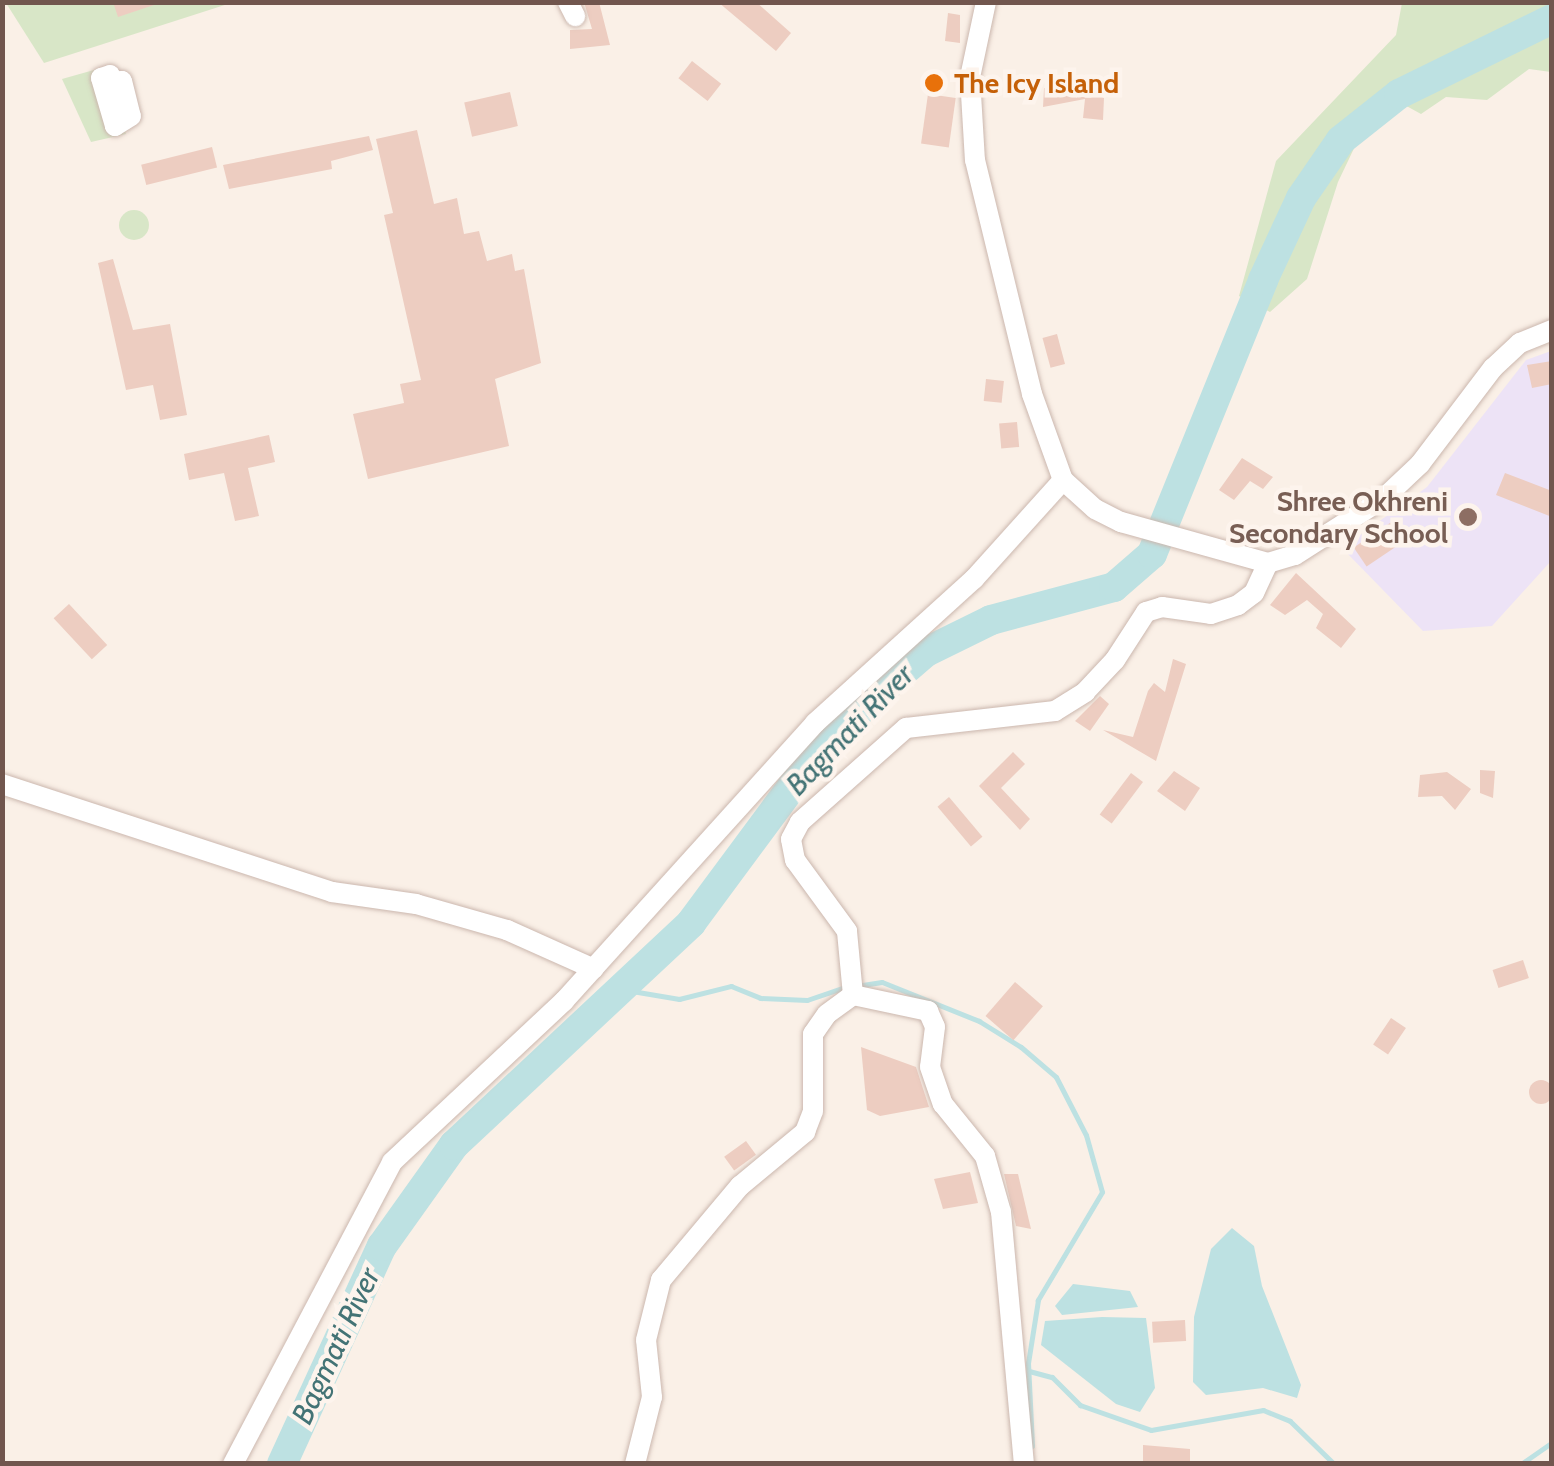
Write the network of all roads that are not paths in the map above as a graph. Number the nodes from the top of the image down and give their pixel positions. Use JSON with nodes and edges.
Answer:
{"nodes":[{"id":1,"x":986,"y":2,"type":"edge"},
{"id":2,"x":1552,"y":330,"type":"edge"},
{"id":3,"x":1063,"y":480,"type":"junction"},
{"id":4,"x":1268,"y":563,"type":"junction"},
{"id":5,"x":2,"y":784,"type":"edge"},
{"id":6,"x":594,"y":969,"type":"junction"},
{"id":7,"x":852,"y":996,"type":"junction"},
{"id":8,"x":233,"y":1464,"type":"edge"},
{"id":9,"x":635,"y":1464,"type":"edge"},
{"id":10,"x":1024,"y":1464,"type":"edge"}],
"edges":[{"from":1,"to":3,"type":"street"},
{"from":2,"to":4,"type":"street"},
{"from":3,"to":4,"type":"street"},
{"from":3,"to":6,"type":"street"},
{"from":4,"to":7,"type":"street"},
{"from":5,"to":6,"type":"street"},
{"from":6,"to":8,"type":"street"},
{"from":7,"to":9,"type":"street"},
{"from":7,"to":10,"type":"street"}]}
